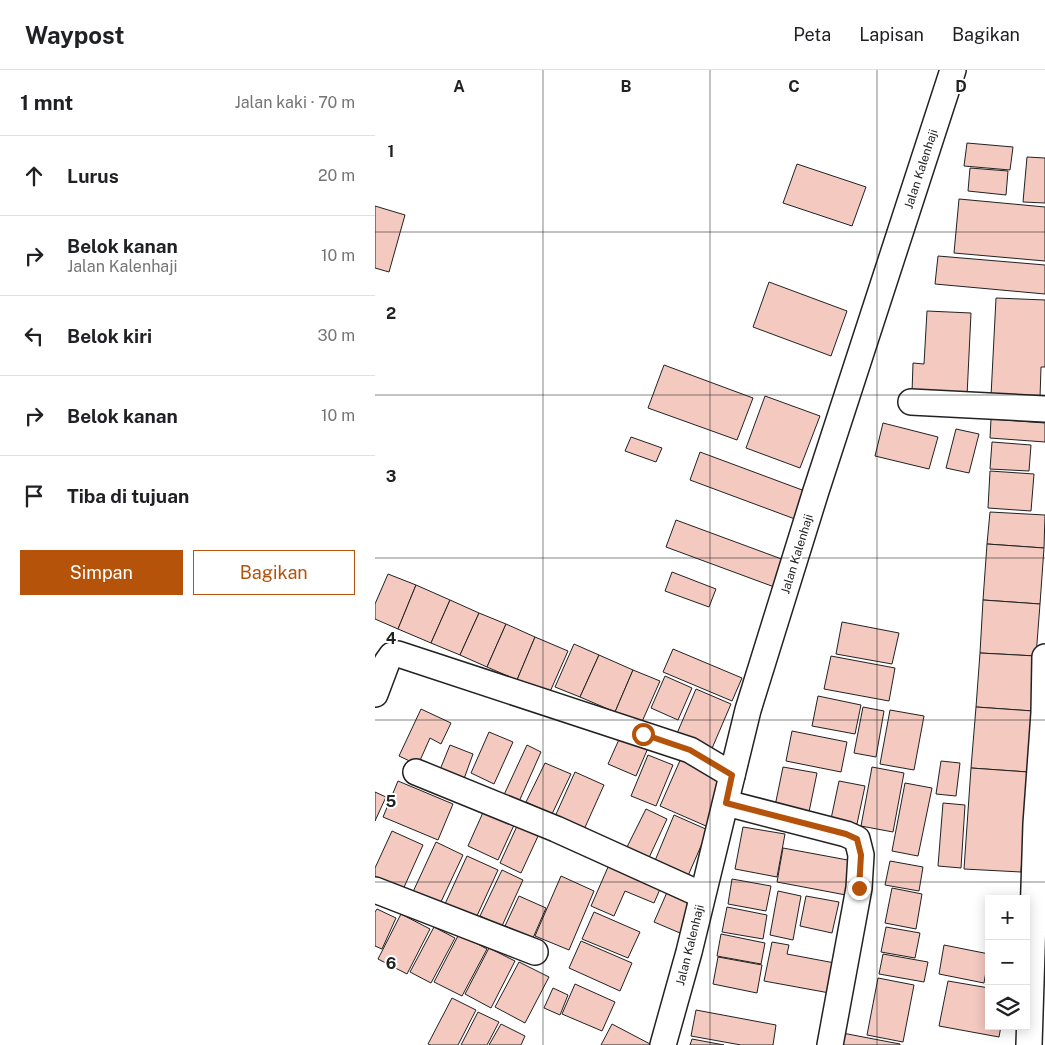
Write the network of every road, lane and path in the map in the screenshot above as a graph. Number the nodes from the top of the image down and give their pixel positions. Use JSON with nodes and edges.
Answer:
{"nodes":[{"id":1,"x":953,"y":70,"type":"edge"},
{"id":2,"x":911,"y":402,"type":"dead end"},
{"id":3,"x":1045,"y":409,"type":"edge"},
{"id":4,"x":1045,"y":656,"type":"edge"},
{"id":5,"x":375,"y":694,"type":"edge"},
{"id":6,"x":1044,"y":713,"type":"edge"},
{"id":7,"x":416,"y":772,"type":"dead end"},
{"id":8,"x":732,"y":775,"type":"junction"},
{"id":9,"x":726,"y":803,"type":"junction"},
{"id":10,"x":1041,"y":825,"type":"edge"},
{"id":11,"x":375,"y":890,"type":"edge"},
{"id":12,"x":702,"y":895,"type":"junction"},
{"id":13,"x":535,"y":952,"type":"dead end"},
{"id":14,"x":663,"y":1045,"type":"edge"},
{"id":15,"x":830,"y":1045,"type":"edge"},
{"id":16,"x":1029,"y":1045,"type":"edge"}],
"edges":[{"from":1,"to":8,"type":"street","name":"Jalan Kalenhaji"},
{"from":2,"to":3,"type":"street"},
{"from":4,"to":6,"type":"street"},
{"from":5,"to":8,"type":"street"},
{"from":6,"to":10,"type":"street"},
{"from":7,"to":12,"type":"street"},
{"from":8,"to":9,"type":"street","name":"Jalan Kalenhaji"},
{"from":9,"to":12,"type":"street","name":"Jalan Kalenhaji"},
{"from":9,"to":15,"type":"street"},
{"from":10,"to":16,"type":"street"},
{"from":11,"to":13,"type":"street"},
{"from":12,"to":14,"type":"street","name":"Jalan Kalenhaji"}]}
